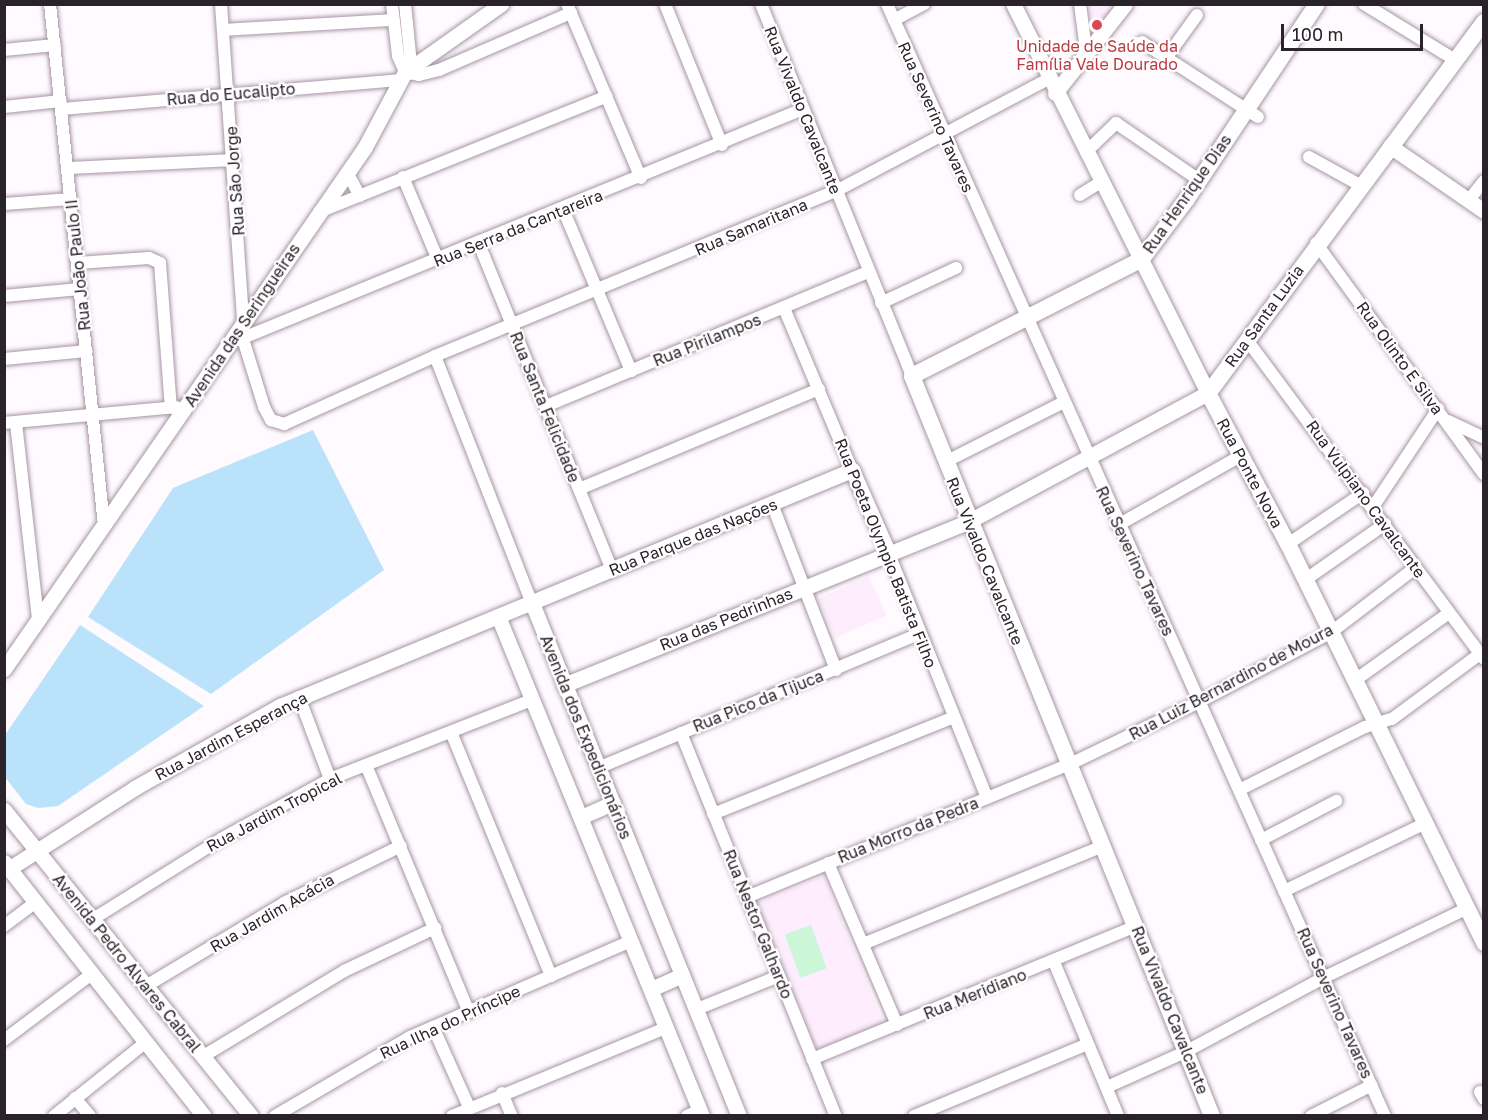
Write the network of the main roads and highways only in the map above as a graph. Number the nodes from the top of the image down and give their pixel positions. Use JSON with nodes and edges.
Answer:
{"nodes":[{"id":1,"x":1317,"y":4,"type":"edge"},
{"id":2,"x":1484,"y":22,"type":"edge"},
{"id":3,"x":912,"y":376,"type":"joint"},
{"id":4,"x":1209,"y":393,"type":"joint"},
{"id":5,"x":1484,"y":943,"type":"edge"},
{"id":6,"x":1212,"y":1116,"type":"edge"}],
"edges":[{"from":1,"to":3,"type":"main road","name":"Rua Henrique Dias"},
{"from":2,"to":4,"type":"main road","name":"Rua Santa Luzia"},
{"from":3,"to":6,"type":"main road","name":"Rua Vivaldo Cavalcante"},
{"from":4,"to":5,"type":"main road","name":"Rua Ponte Nova"}]}
